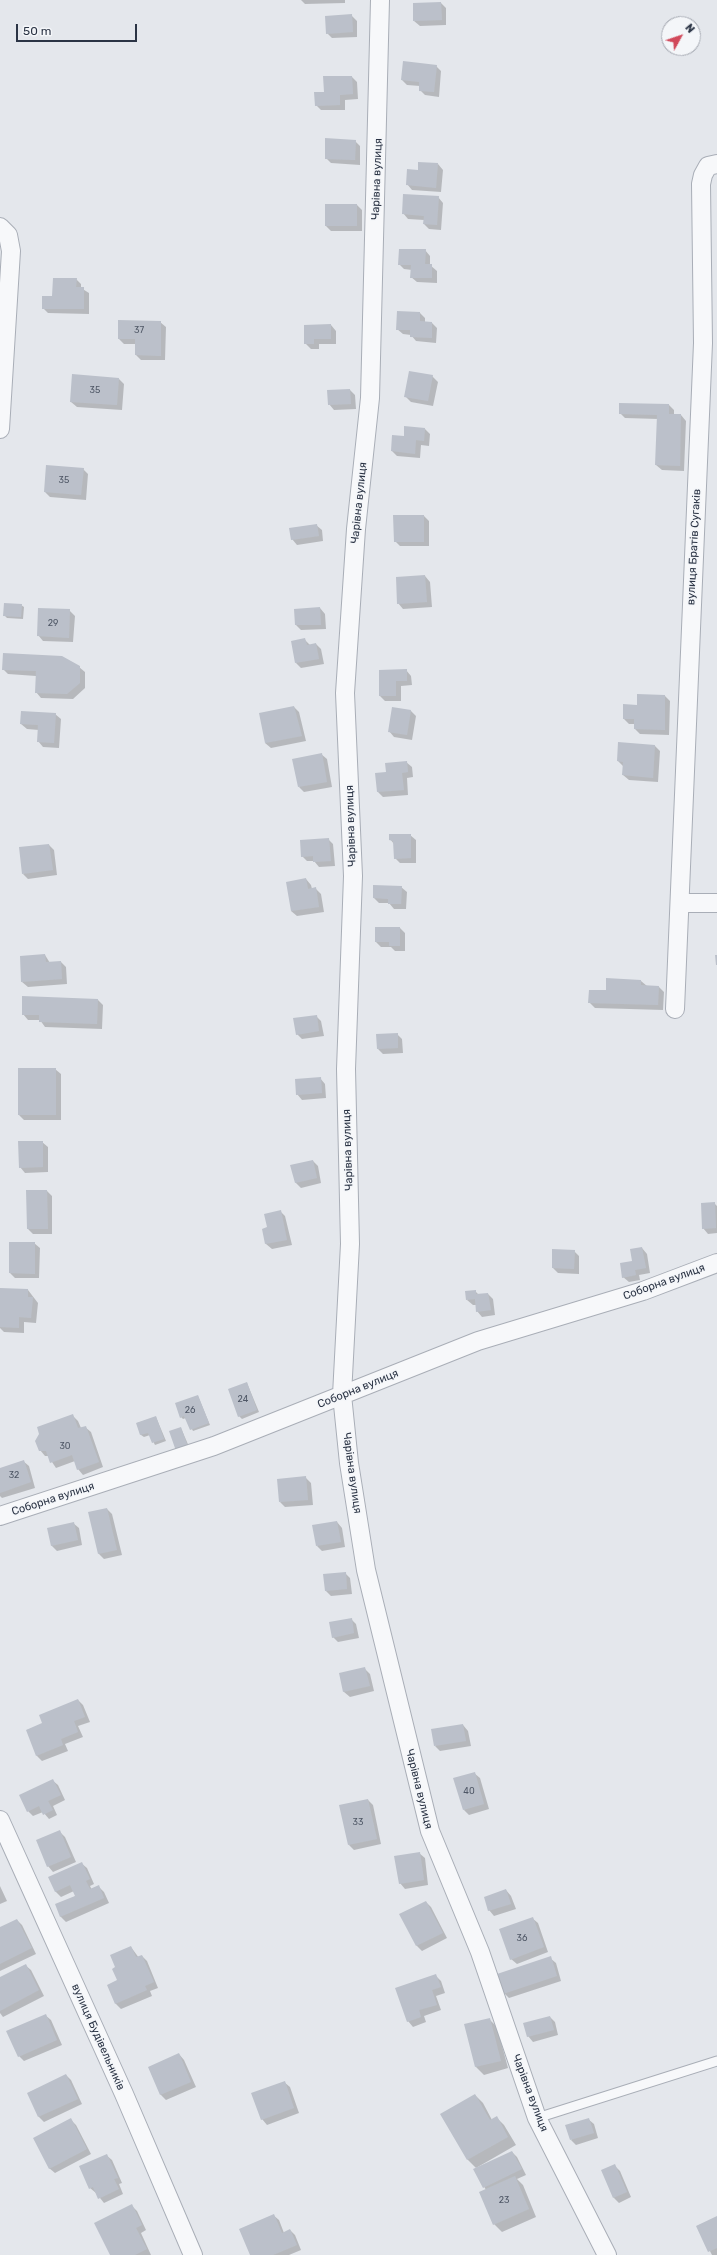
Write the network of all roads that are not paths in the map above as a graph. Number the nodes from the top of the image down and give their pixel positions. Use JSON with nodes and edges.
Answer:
{"nodes":[{"id":1,"x":380,"y":0,"type":"edge"},
{"id":2,"x":717,"y":164,"type":"edge"},
{"id":3,"x":0,"y":227,"type":"edge"},
{"id":4,"x":0,"y":429,"type":"edge"},
{"id":5,"x":680,"y":903,"type":"junction"},
{"id":6,"x":717,"y":903,"type":"edge"},
{"id":7,"x":675,"y":1009,"type":"dead end"},
{"id":8,"x":717,"y":1263,"type":"edge"},
{"id":9,"x":342,"y":1395,"type":"junction"},
{"id":10,"x":0,"y":1516,"type":"edge"},
{"id":11,"x":0,"y":1820,"type":"edge"},
{"id":12,"x":717,"y":2061,"type":"edge"},
{"id":13,"x":537,"y":2118,"type":"junction"},
{"id":14,"x":193,"y":2255,"type":"edge"},
{"id":15,"x":607,"y":2255,"type":"edge"}],
"edges":[{"from":1,"to":9,"type":"street","name":"Чарівна вулиця"},
{"from":2,"to":5,"type":"street","name":"вулиця Братів Сугаків"},
{"from":3,"to":4,"type":"street"},
{"from":5,"to":6,"type":"street"},
{"from":5,"to":7,"type":"street"},
{"from":8,"to":9,"type":"street","name":"Соборна вулиця"},
{"from":9,"to":10,"type":"street","name":"Соборна вулиця"},
{"from":9,"to":13,"type":"street","name":"Чарівна вулиця"},
{"from":11,"to":14,"type":"street","name":"вулиця Будівельників"},
{"from":12,"to":13,"type":"lane"},
{"from":13,"to":15,"type":"street","name":"Чарівна вулиця"}]}
